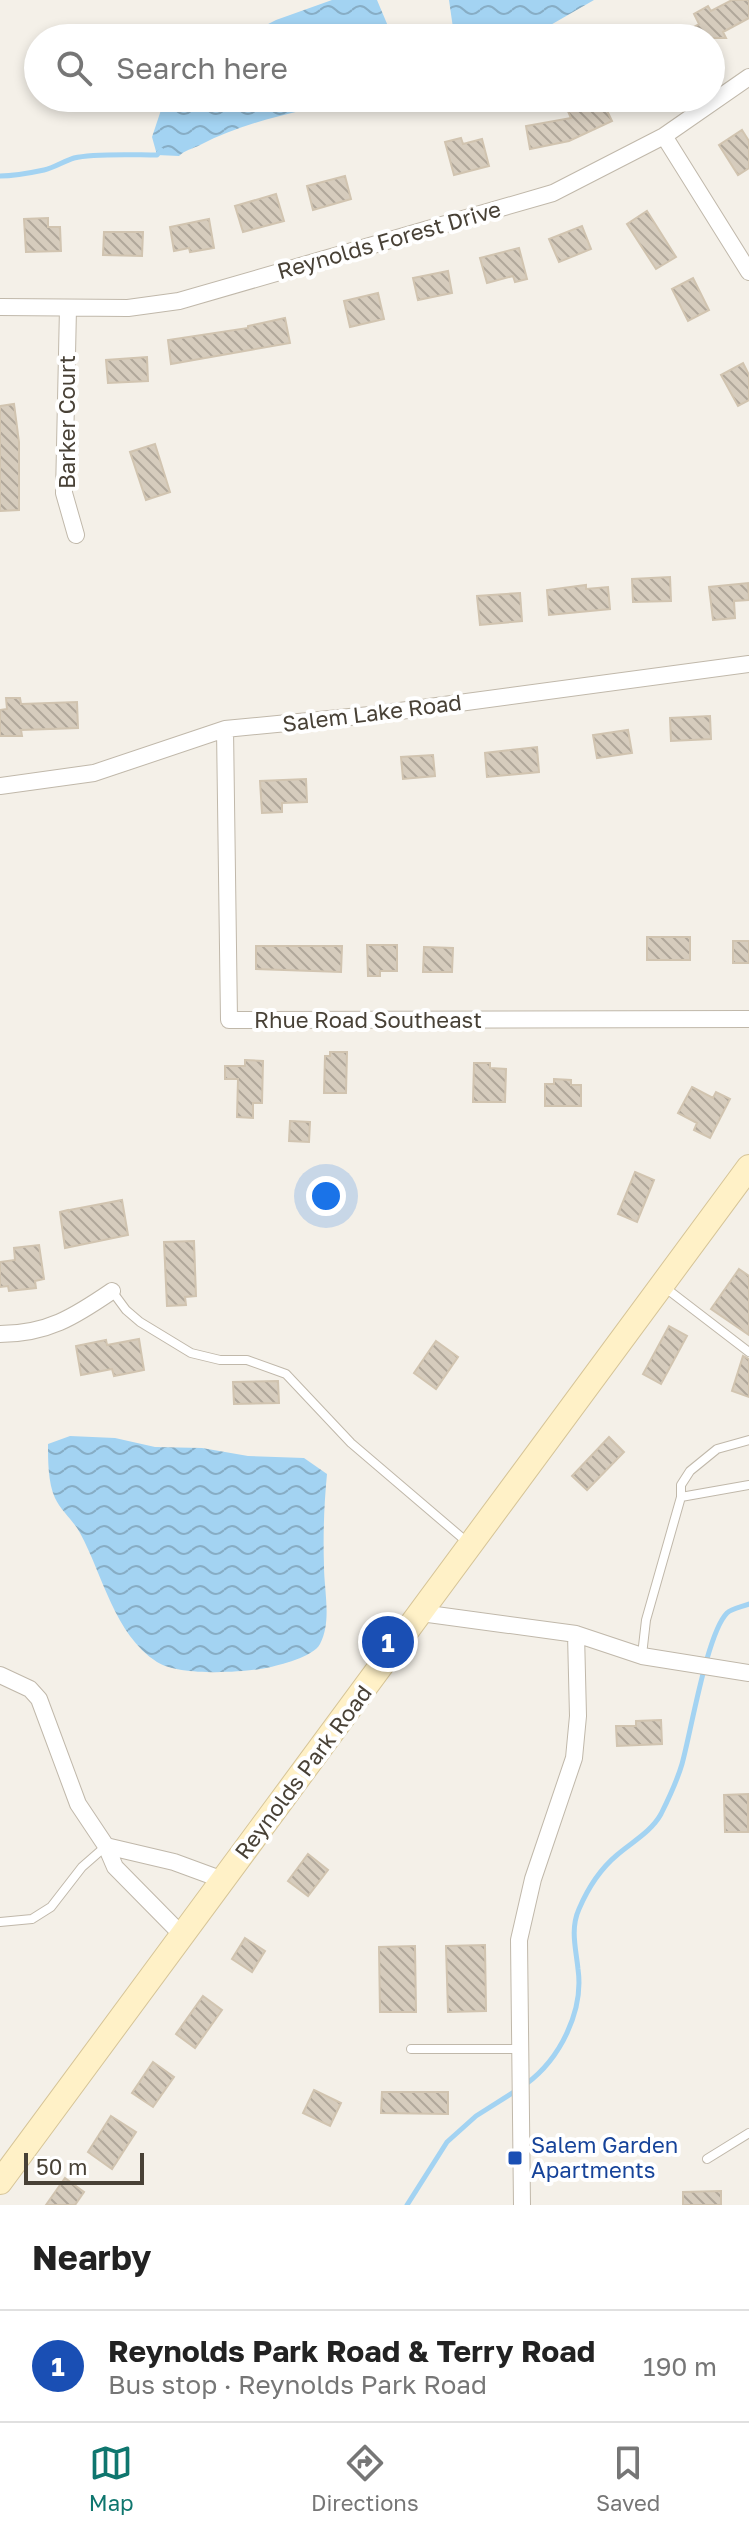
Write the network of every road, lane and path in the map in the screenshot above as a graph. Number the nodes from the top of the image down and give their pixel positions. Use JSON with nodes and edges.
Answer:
{"nodes":[{"id":1,"x":749,"y":77,"type":"edge"},
{"id":2,"x":725,"y":94,"type":"edge"},
{"id":3,"x":699,"y":112,"type":"edge"},
{"id":4,"x":664,"y":136,"type":"junction"},
{"id":5,"x":749,"y":272,"type":"edge"},
{"id":6,"x":0,"y":307,"type":"edge"},
{"id":7,"x":68,"y":308,"type":"junction"},
{"id":8,"x":76,"y":535,"type":"dead end"},
{"id":9,"x":749,"y":664,"type":"edge"},
{"id":10,"x":225,"y":729,"type":"junction"},
{"id":11,"x":0,"y":786,"type":"edge"},
{"id":12,"x":749,"y":1019,"type":"edge"},
{"id":13,"x":749,"y":1167,"type":"edge"},
{"id":14,"x":662,"y":1285,"type":"junction"},
{"id":15,"x":112,"y":1291,"type":"joint"},
{"id":16,"x":0,"y":1334,"type":"edge"},
{"id":17,"x":749,"y":1352,"type":"edge"},
{"id":18,"x":749,"y":1440,"type":"edge"},
{"id":19,"x":749,"y":1485,"type":"edge"},
{"id":20,"x":681,"y":1497,"type":"junction"},
{"id":21,"x":471,"y":1545,"type":"junction"},
{"id":22,"x":421,"y":1613,"type":"junction"},
{"id":23,"x":576,"y":1634,"type":"junction"},
{"id":24,"x":642,"y":1656,"type":"junction"},
{"id":25,"x":749,"y":1673,"type":"edge"},
{"id":26,"x":0,"y":1675,"type":"edge"},
{"id":27,"x":106,"y":1846,"type":"junction"},
{"id":28,"x":223,"y":1880,"type":"junction"},
{"id":29,"x":0,"y":1922,"type":"edge"},
{"id":30,"x":182,"y":1935,"type":"junction"},
{"id":31,"x":411,"y":2049,"type":"dead end"},
{"id":32,"x":520,"y":2049,"type":"junction"},
{"id":33,"x":749,"y":2133,"type":"edge"},
{"id":34,"x":707,"y":2159,"type":"dead end"},
{"id":35,"x":0,"y":2182,"type":"edge"},
{"id":36,"x":522,"y":2205,"type":"edge"}],
"edges":[{"from":1,"to":2,"type":"street","name":"Reynolds Forest Drive"},
{"from":3,"to":4,"type":"street","name":"Reynolds Forest Drive"},
{"from":4,"to":5,"type":"street"},
{"from":4,"to":7,"type":"street","name":"Reynolds Forest Drive"},
{"from":6,"to":7,"type":"street","name":"Reynolds Forest Drive"},
{"from":7,"to":8,"type":"street","name":"Barker Court"},
{"from":9,"to":10,"type":"street","name":"Salem Lake Road"},
{"from":10,"to":11,"type":"street","name":"Salem Lake Road"},
{"from":10,"to":12,"type":"street","name":"Rhue Road Southeast"},
{"from":13,"to":14,"type":"main road","name":"Reynolds Park Road"},
{"from":14,"to":17,"type":"lane"},
{"from":14,"to":21,"type":"main road","name":"Reynolds Park Road"},
{"from":15,"to":16,"type":"street"},
{"from":15,"to":21,"type":"lane"},
{"from":18,"to":20,"type":"lane"},
{"from":19,"to":20,"type":"lane"},
{"from":20,"to":24,"type":"lane"},
{"from":21,"to":22,"type":"main road","name":"Reynolds Park Road"},
{"from":22,"to":23,"type":"street"},
{"from":22,"to":28,"type":"main road","name":"Reynolds Park Road"},
{"from":23,"to":24,"type":"street"},
{"from":23,"to":32,"type":"street"},
{"from":24,"to":25,"type":"street"},
{"from":26,"to":27,"type":"street"},
{"from":27,"to":28,"type":"street"},
{"from":27,"to":29,"type":"lane"},
{"from":27,"to":30,"type":"street"},
{"from":28,"to":30,"type":"main road","name":"Reynolds Park Road"},
{"from":30,"to":35,"type":"main road","name":"Reynolds Park Road"},
{"from":31,"to":32,"type":"lane"},
{"from":32,"to":36,"type":"street"},
{"from":33,"to":34,"type":"lane"}]}
